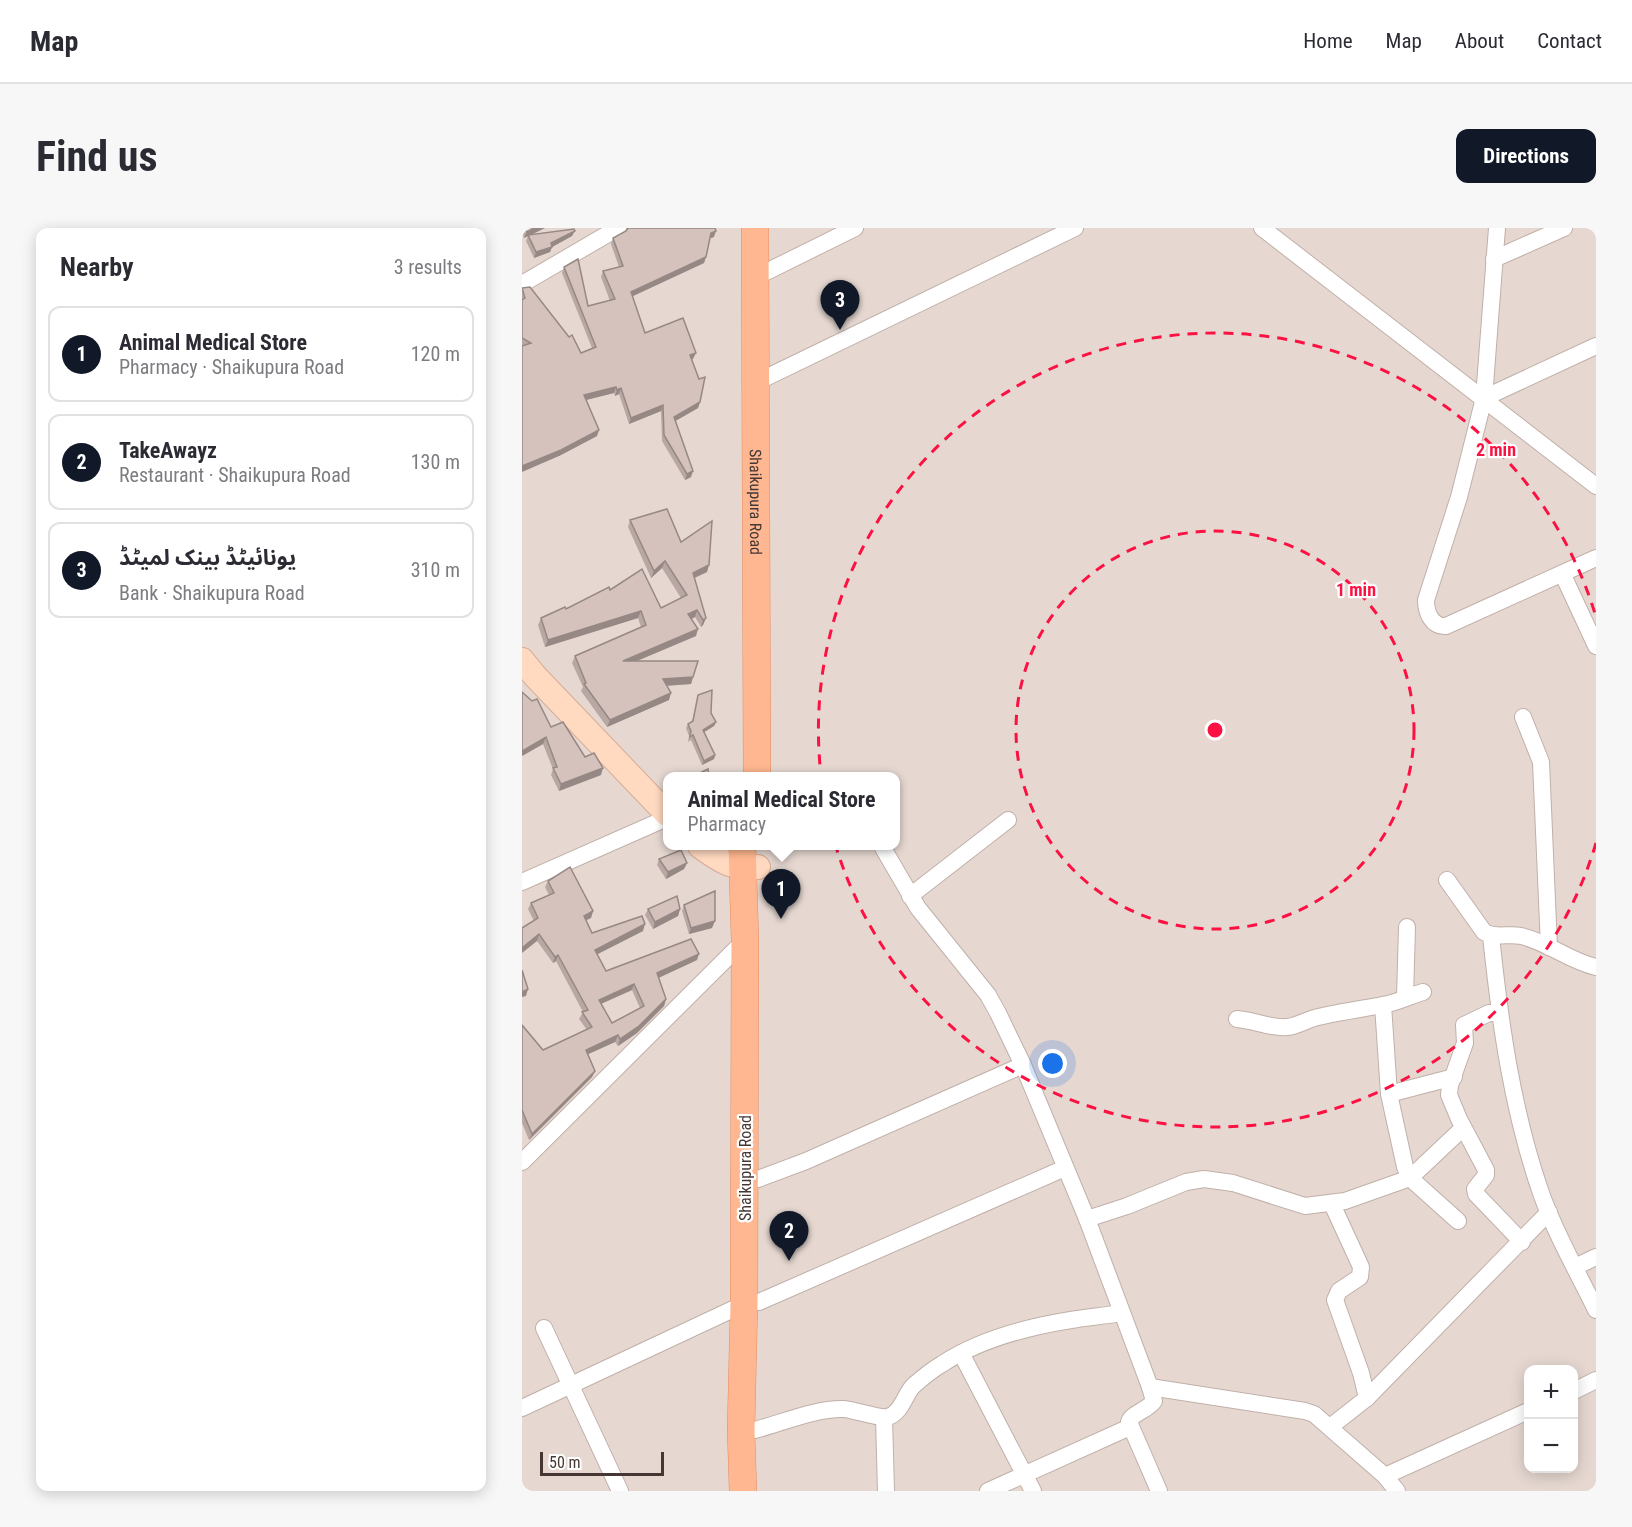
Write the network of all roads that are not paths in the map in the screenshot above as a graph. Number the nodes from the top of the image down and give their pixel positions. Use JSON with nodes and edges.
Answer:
{"nodes":[{"id":1,"x":618,"y":228,"type":"edge"},
{"id":2,"x":742,"y":228,"type":"edge"},
{"id":3,"x":755,"y":228,"type":"edge"},
{"id":4,"x":855,"y":228,"type":"edge"},
{"id":5,"x":1075,"y":228,"type":"edge"},
{"id":6,"x":1262,"y":228,"type":"edge"},
{"id":7,"x":1497,"y":228,"type":"edge"},
{"id":8,"x":1564,"y":228,"type":"edge"},
{"id":9,"x":1494,"y":259,"type":"junction"},
{"id":10,"x":754,"y":278,"type":"junction"},
{"id":11,"x":522,"y":284,"type":"edge"},
{"id":12,"x":1596,"y":346,"type":"edge"},
{"id":13,"x":755,"y":383,"type":"junction"},
{"id":14,"x":1484,"y":398,"type":"junction"},
{"id":15,"x":1596,"y":486,"type":"edge"},
{"id":16,"x":1596,"y":558,"type":"edge"},
{"id":17,"x":1563,"y":574,"type":"junction"},
{"id":18,"x":1596,"y":646,"type":"edge"},
{"id":19,"x":522,"y":660,"type":"edge"},
{"id":20,"x":1523,"y":717,"type":"dead end"},
{"id":21,"x":742,"y":772,"type":"edge"},
{"id":22,"x":757,"y":772,"type":"edge"},
{"id":23,"x":663,"y":812,"type":"edge"},
{"id":24,"x":663,"y":818,"type":"edge"},
{"id":25,"x":1008,"y":820,"type":"dead end"},
{"id":26,"x":706,"y":850,"type":"edge"},
{"id":27,"x":884,"y":850,"type":"edge"},
{"id":28,"x":750,"y":857,"type":"edge"},
{"id":29,"x":1447,"y":880,"type":"dead end"},
{"id":30,"x":522,"y":882,"type":"edge"},
{"id":31,"x":910,"y":896,"type":"junction"},
{"id":32,"x":1407,"y":927,"type":"dead end"},
{"id":33,"x":1491,"y":936,"type":"junction"},
{"id":34,"x":745,"y":940,"type":"junction"},
{"id":35,"x":1549,"y":947,"type":"junction"},
{"id":36,"x":1596,"y":967,"type":"edge"},
{"id":37,"x":1423,"y":993,"type":"dead end"},
{"id":38,"x":1404,"y":997,"type":"junction"},
{"id":39,"x":1383,"y":1005,"type":"junction"},
{"id":40,"x":1499,"y":1013,"type":"junction"},
{"id":41,"x":1237,"y":1019,"type":"dead end"},
{"id":42,"x":1023,"y":1065,"type":"junction"},
{"id":43,"x":1454,"y":1077,"type":"junction"},
{"id":44,"x":1389,"y":1094,"type":"junction"},
{"id":45,"x":1463,"y":1128,"type":"junction"},
{"id":46,"x":522,"y":1162,"type":"edge"},
{"id":47,"x":1065,"y":1168,"type":"junction"},
{"id":48,"x":1410,"y":1178,"type":"junction"},
{"id":49,"x":758,"y":1179,"type":"junction"},
{"id":50,"x":1332,"y":1204,"type":"junction"},
{"id":51,"x":1550,"y":1212,"type":"junction"},
{"id":52,"x":1087,"y":1219,"type":"junction"},
{"id":53,"x":1458,"y":1221,"type":"dead end"},
{"id":54,"x":1522,"y":1242,"type":"junction"},
{"id":55,"x":1596,"y":1257,"type":"edge"},
{"id":56,"x":1575,"y":1267,"type":"junction"},
{"id":57,"x":751,"y":1303,"type":"junction"},
{"id":58,"x":1596,"y":1310,"type":"edge"},
{"id":59,"x":1121,"y":1313,"type":"junction"},
{"id":60,"x":544,"y":1328,"type":"dead end"},
{"id":61,"x":960,"y":1353,"type":"junction"},
{"id":62,"x":1596,"y":1380,"type":"edge"},
{"id":63,"x":570,"y":1386,"type":"junction"},
{"id":64,"x":1150,"y":1387,"type":"junction"},
{"id":65,"x":1578,"y":1389,"type":"edge"},
{"id":66,"x":1367,"y":1398,"type":"junction"},
{"id":67,"x":522,"y":1408,"type":"edge"},
{"id":68,"x":1524,"y":1413,"type":"edge"},
{"id":69,"x":884,"y":1418,"type":"junction"},
{"id":70,"x":1130,"y":1426,"type":"junction"},
{"id":71,"x":1330,"y":1428,"type":"junction"},
{"id":72,"x":755,"y":1430,"type":"junction"},
{"id":73,"x":1025,"y":1474,"type":"junction"},
{"id":74,"x":1385,"y":1476,"type":"junction"},
{"id":75,"x":620,"y":1491,"type":"edge"},
{"id":76,"x":743,"y":1491,"type":"edge"},
{"id":77,"x":757,"y":1491,"type":"edge"},
{"id":78,"x":886,"y":1491,"type":"edge"},
{"id":79,"x":988,"y":1491,"type":"edge"},
{"id":80,"x":1033,"y":1491,"type":"edge"},
{"id":81,"x":1159,"y":1491,"type":"edge"},
{"id":82,"x":1396,"y":1491,"type":"edge"}],
"edges":[{"from":1,"to":11,"type":"street"},
{"from":2,"to":21,"type":"main road","name":"Shaikupura Road"},
{"from":3,"to":10,"type":"main road","name":"Shaikupura Road"},
{"from":4,"to":10,"type":"street"},
{"from":5,"to":13,"type":"street"},
{"from":6,"to":14,"type":"street"},
{"from":7,"to":9,"type":"street"},
{"from":8,"to":9,"type":"street"},
{"from":9,"to":14,"type":"street"},
{"from":10,"to":13,"type":"main road","name":"Shaikupura Road"},
{"from":12,"to":14,"type":"street"},
{"from":13,"to":22,"type":"main road","name":"Shaikupura Road"},
{"from":14,"to":15,"type":"street"},
{"from":14,"to":17,"type":"street"},
{"from":16,"to":17,"type":"street"},
{"from":17,"to":18,"type":"street"},
{"from":19,"to":23,"type":"street"},
{"from":20,"to":35,"type":"street"},
{"from":24,"to":30,"type":"street"},
{"from":25,"to":31,"type":"street"},
{"from":26,"to":28,"type":"street"},
{"from":27,"to":31,"type":"street"},
{"from":28,"to":34,"type":"main road","name":"Shaikupura Road"},
{"from":28,"to":49,"type":"main road","name":"Shaikupura Road"},
{"from":29,"to":33,"type":"street"},
{"from":31,"to":42,"type":"street"},
{"from":32,"to":38,"type":"street"},
{"from":33,"to":35,"type":"street"},
{"from":33,"to":40,"type":"street"},
{"from":34,"to":46,"type":"street"},
{"from":34,"to":57,"type":"main road","name":"Shaikupura Road"},
{"from":35,"to":36,"type":"street"},
{"from":37,"to":38,"type":"street"},
{"from":38,"to":39,"type":"street"},
{"from":39,"to":41,"type":"street"},
{"from":39,"to":44,"type":"street"},
{"from":40,"to":43,"type":"street"},
{"from":40,"to":51,"type":"street"},
{"from":42,"to":47,"type":"street"},
{"from":42,"to":49,"type":"street"},
{"from":43,"to":44,"type":"street"},
{"from":43,"to":45,"type":"street"},
{"from":44,"to":48,"type":"street"},
{"from":45,"to":48,"type":"street"},
{"from":45,"to":54,"type":"street"},
{"from":47,"to":52,"type":"street"},
{"from":47,"to":57,"type":"street"},
{"from":48,"to":50,"type":"street"},
{"from":48,"to":53,"type":"street"},
{"from":49,"to":57,"type":"main road","name":"Shaikupura Road"},
{"from":50,"to":52,"type":"street"},
{"from":50,"to":66,"type":"street"},
{"from":51,"to":54,"type":"street"},
{"from":51,"to":56,"type":"street"},
{"from":52,"to":59,"type":"street"},
{"from":54,"to":66,"type":"street"},
{"from":55,"to":56,"type":"street"},
{"from":56,"to":58,"type":"street"},
{"from":57,"to":63,"type":"street"},
{"from":57,"to":72,"type":"main road","name":"Shaikupura Road"},
{"from":57,"to":76,"type":"main road","name":"Shaikupura Road"},
{"from":59,"to":61,"type":"street"},
{"from":59,"to":64,"type":"street"},
{"from":60,"to":63,"type":"street"},
{"from":61,"to":69,"type":"street"},
{"from":61,"to":73,"type":"street"},
{"from":62,"to":65,"type":"street"},
{"from":63,"to":67,"type":"street"},
{"from":63,"to":75,"type":"street"},
{"from":64,"to":70,"type":"street"},
{"from":64,"to":71,"type":"street"},
{"from":66,"to":71,"type":"street"},
{"from":68,"to":74,"type":"street"},
{"from":69,"to":72,"type":"street"},
{"from":69,"to":78,"type":"street"},
{"from":70,"to":73,"type":"street"},
{"from":70,"to":81,"type":"street"},
{"from":71,"to":74,"type":"street"},
{"from":72,"to":77,"type":"main road","name":"Shaikupura Road"},
{"from":73,"to":79,"type":"street"},
{"from":73,"to":80,"type":"street"},
{"from":74,"to":82,"type":"street"}]}
